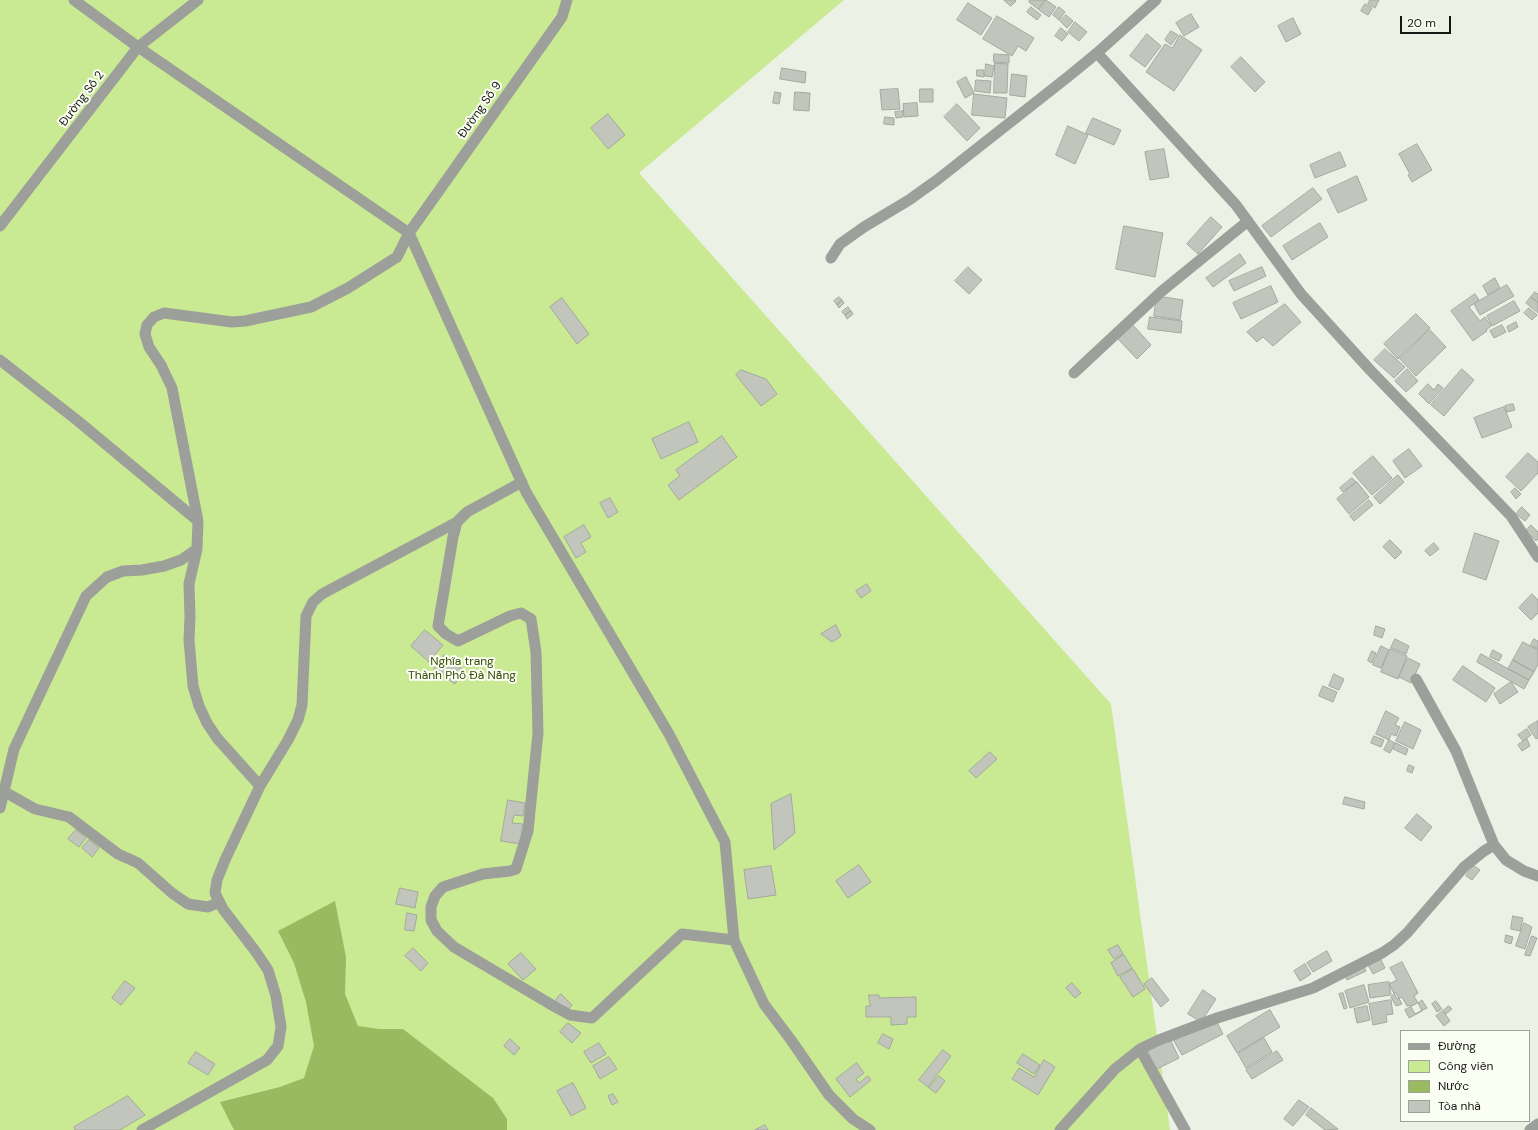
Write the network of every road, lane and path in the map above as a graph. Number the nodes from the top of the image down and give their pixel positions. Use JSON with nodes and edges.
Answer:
{"nodes":[{"id":1,"x":74,"y":0,"type":"edge"},
{"id":2,"x":198,"y":0,"type":"edge"},
{"id":3,"x":567,"y":0,"type":"edge"},
{"id":4,"x":1156,"y":0,"type":"edge"},
{"id":5,"x":138,"y":47,"type":"junction"},
{"id":6,"x":1097,"y":53,"type":"junction"},
{"id":7,"x":1248,"y":221,"type":"junction"},
{"id":8,"x":0,"y":226,"type":"edge"},
{"id":9,"x":409,"y":233,"type":"junction"},
{"id":10,"x":831,"y":258,"type":"dead end"},
{"id":11,"x":0,"y":360,"type":"edge"},
{"id":12,"x":1074,"y":373,"type":"dead end"},
{"id":13,"x":522,"y":482,"type":"junction"},
{"id":14,"x":198,"y":521,"type":"junction"},
{"id":15,"x":457,"y":522,"type":"junction"},
{"id":16,"x":197,"y":549,"type":"junction"},
{"id":17,"x":1538,"y":557,"type":"edge"},
{"id":18,"x":1416,"y":679,"type":"dead end"},
{"id":19,"x":260,"y":786,"type":"junction"},
{"id":20,"x":5,"y":792,"type":"junction"},
{"id":21,"x":0,"y":808,"type":"edge"},
{"id":22,"x":1494,"y":846,"type":"junction"},
{"id":23,"x":1538,"y":876,"type":"edge"},
{"id":24,"x":219,"y":902,"type":"junction"},
{"id":25,"x":734,"y":940,"type":"junction"},
{"id":26,"x":1140,"y":1049,"type":"junction"},
{"id":27,"x":1538,"y":1124,"type":"edge"},
{"id":28,"x":142,"y":1130,"type":"edge"},
{"id":29,"x":870,"y":1130,"type":"edge"},
{"id":30,"x":1060,"y":1130,"type":"edge"},
{"id":31,"x":1185,"y":1130,"type":"edge"},
{"id":32,"x":1530,"y":1130,"type":"edge"}],
"edges":[{"from":1,"to":5,"type":"street"},
{"from":2,"to":5,"type":"street","name":"Đường Số 2"},
{"from":3,"to":9,"type":"street","name":"Đường Số 9"},
{"from":4,"to":6,"type":"street"},
{"from":5,"to":8,"type":"street","name":"Đường Số 2"},
{"from":5,"to":9,"type":"street"},
{"from":6,"to":7,"type":"street"},
{"from":6,"to":10,"type":"street"},
{"from":7,"to":12,"type":"street"},
{"from":7,"to":17,"type":"street"},
{"from":9,"to":13,"type":"street"},
{"from":9,"to":14,"type":"street","name":"Đường Số 9"},
{"from":11,"to":14,"type":"street"},
{"from":13,"to":15,"type":"street"},
{"from":13,"to":25,"type":"street"},
{"from":14,"to":16,"type":"street"},
{"from":15,"to":19,"type":"street"},
{"from":15,"to":25,"type":"street"},
{"from":16,"to":19,"type":"street"},
{"from":16,"to":20,"type":"street"},
{"from":18,"to":22,"type":"street"},
{"from":19,"to":24,"type":"street"},
{"from":20,"to":21,"type":"street"},
{"from":20,"to":24,"type":"street"},
{"from":22,"to":23,"type":"street"},
{"from":22,"to":26,"type":"street"},
{"from":24,"to":28,"type":"street"},
{"from":25,"to":29,"type":"street"},
{"from":26,"to":30,"type":"street"},
{"from":26,"to":31,"type":"street"},
{"from":27,"to":32,"type":"street"}]}
